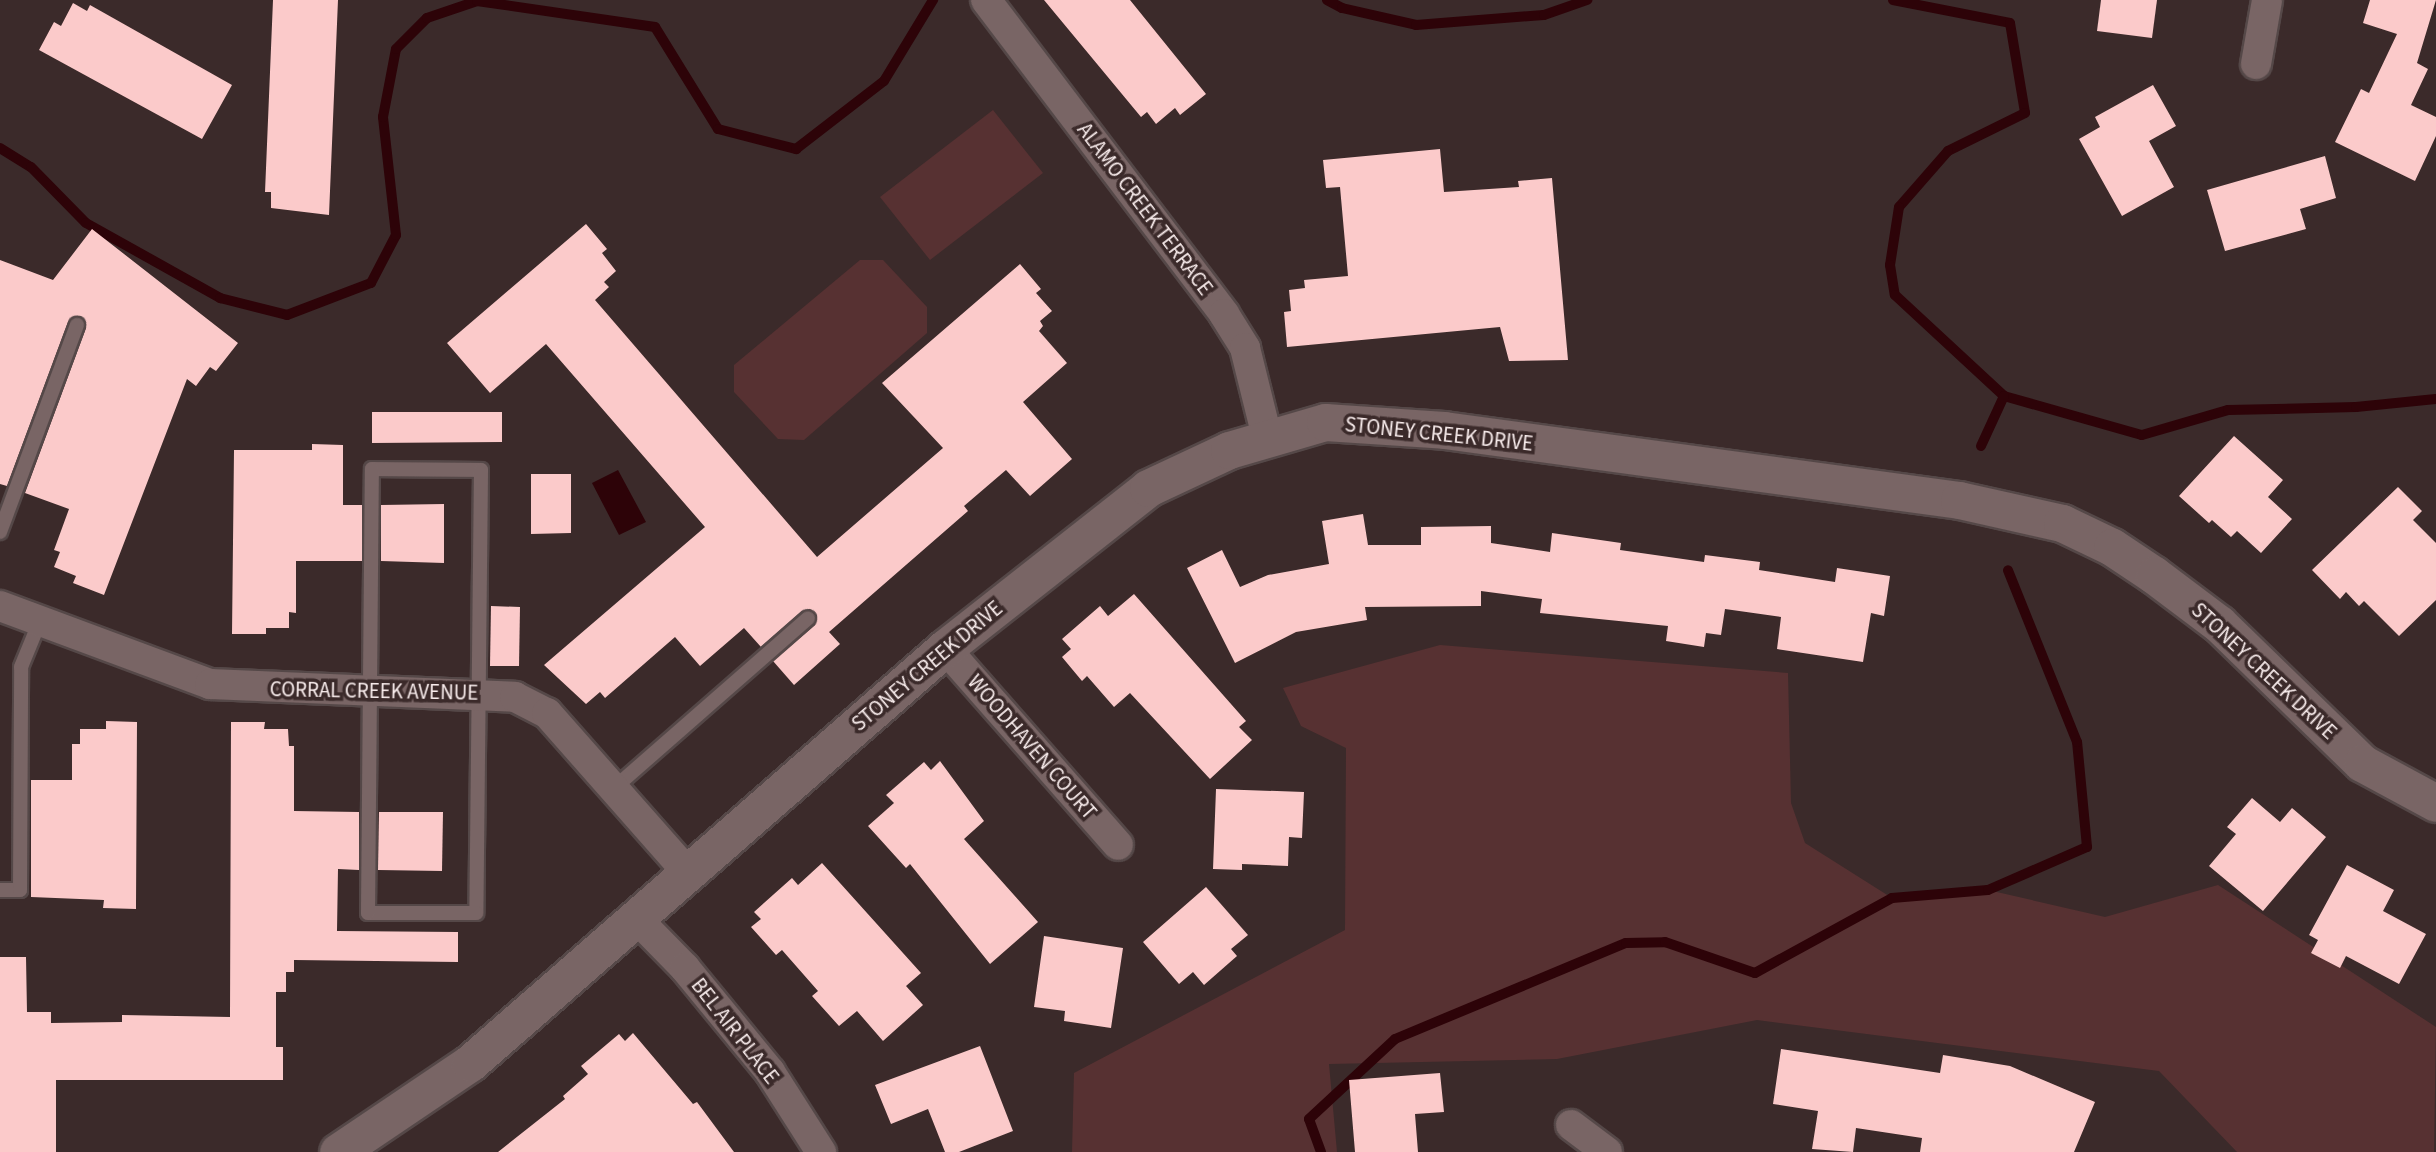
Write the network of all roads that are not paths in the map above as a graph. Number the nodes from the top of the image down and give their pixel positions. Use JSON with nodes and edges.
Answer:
{"nodes":[{"id":1,"x":986,"y":0,"type":"edge"},
{"id":2,"x":2267,"y":0,"type":"edge"},
{"id":3,"x":2256,"y":64,"type":"dead end"},
{"id":4,"x":77,"y":326,"type":"dead end"},
{"id":5,"x":1267,"y":437,"type":"junction"},
{"id":6,"x":0,"y":532,"type":"edge"},
{"id":7,"x":0,"y":606,"type":"edge"},
{"id":8,"x":808,"y":618,"type":"dead end"},
{"id":9,"x":40,"y":621,"type":"junction"},
{"id":10,"x":945,"y":648,"type":"junction"},
{"id":11,"x":370,"y":691,"type":"junction"},
{"id":12,"x":479,"y":693,"type":"junction"},
{"id":13,"x":613,"y":789,"type":"junction"},
{"id":14,"x":2436,"y":803,"type":"edge"},
{"id":15,"x":1118,"y":845,"type":"dead end"},
{"id":16,"x":687,"y":872,"type":"junction"},
{"id":17,"x":0,"y":890,"type":"edge"},
{"id":18,"x":637,"y":919,"type":"junction"},
{"id":19,"x":1571,"y":1125,"type":"dead end"},
{"id":20,"x":338,"y":1152,"type":"edge"},
{"id":21,"x":821,"y":1152,"type":"edge"},
{"id":22,"x":1607,"y":1152,"type":"edge"}],
"edges":[{"from":1,"to":5,"type":"street","name":"ALAMO CREEK TERRACE"},
{"from":2,"to":3,"type":"street"},
{"from":4,"to":6,"type":"lane"},
{"from":5,"to":10,"type":"street","name":"STONEY CREEK DRIVE"},
{"from":5,"to":14,"type":"street","name":"STONEY CREEK DRIVE"},
{"from":7,"to":9,"type":"street","name":"CORRAL CREEK AVENUE"},
{"from":8,"to":13,"type":"lane"},
{"from":9,"to":11,"type":"street","name":"CORRAL CREEK AVENUE"},
{"from":9,"to":17,"type":"lane"},
{"from":10,"to":15,"type":"street","name":"WOODHAVEN COURT"},
{"from":10,"to":16,"type":"street","name":"STONEY CREEK DRIVE"},
{"from":11,"to":12,"type":"street","name":"CORRAL CREEK AVENUE"},
{"from":11,"to":12,"type":"lane"},
{"from":11,"to":12,"type":"lane"},
{"from":12,"to":13,"type":"street","name":"CORRAL CREEK AVENUE"},
{"from":13,"to":16,"type":"street","name":"CORRAL CREEK AVENUE"},
{"from":16,"to":18,"type":"street","name":"STONEY CREEK DRIVE"},
{"from":18,"to":20,"type":"street","name":"STONEY CREEK DRIVE"},
{"from":18,"to":21,"type":"street","name":"BEL AIR PLACE"},
{"from":19,"to":22,"type":"street"}]}
